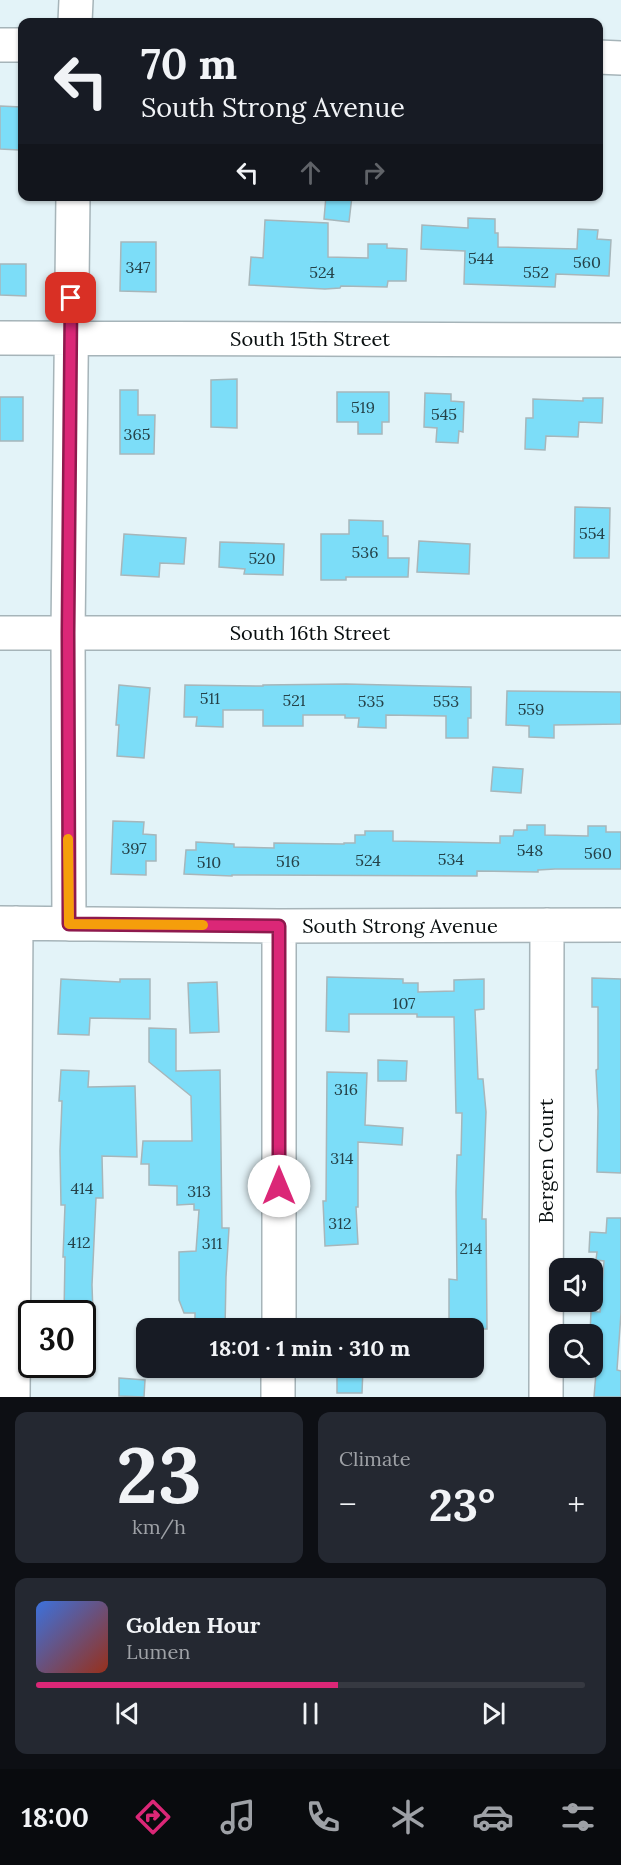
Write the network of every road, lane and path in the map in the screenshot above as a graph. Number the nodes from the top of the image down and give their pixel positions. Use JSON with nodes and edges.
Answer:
{"nodes":[{"id":1,"x":76,"y":0,"type":"edge"},
{"id":2,"x":75,"y":18,"type":"edge"},
{"id":3,"x":0,"y":45,"type":"edge"},
{"id":4,"x":18,"y":45,"type":"edge"},
{"id":5,"x":603,"y":57,"type":"edge"},
{"id":6,"x":621,"y":58,"type":"edge"},
{"id":7,"x":73,"y":201,"type":"edge"},
{"id":8,"x":0,"y":338,"type":"edge"},
{"id":9,"x":71,"y":338,"type":"junction"},
{"id":10,"x":621,"y":340,"type":"edge"},
{"id":11,"x":0,"y":633,"type":"edge"},
{"id":12,"x":68,"y":633,"type":"junction"},
{"id":13,"x":621,"y":633,"type":"edge"},
{"id":14,"x":8,"y":923,"type":"edge"},
{"id":15,"x":69,"y":924,"type":"junction"},
{"id":16,"x":547,"y":925,"type":"junction"},
{"id":17,"x":621,"y":925,"type":"edge"},
{"id":18,"x":279,"y":926,"type":"junction"},
{"id":19,"x":279,"y":1318,"type":"edge"},
{"id":20,"x":278,"y":1378,"type":"edge"},
{"id":21,"x":13,"y":1397,"type":"edge"},
{"id":22,"x":278,"y":1397,"type":"edge"},
{"id":23,"x":546,"y":1397,"type":"edge"}],
"edges":[{"from":1,"to":2,"type":"street"},
{"from":3,"to":4,"type":"street"},
{"from":5,"to":6,"type":"street"},
{"from":7,"to":9,"type":"street"},
{"from":8,"to":9,"type":"street","name":"South 15th Street"},
{"from":9,"to":10,"type":"street","name":"South 15th Street"},
{"from":9,"to":12,"type":"street"},
{"from":11,"to":12,"type":"street","name":"South 16th Street"},
{"from":12,"to":13,"type":"street","name":"South 16th Street"},
{"from":12,"to":15,"type":"street"},
{"from":14,"to":15,"type":"street","name":"South Strong Avenue"},
{"from":14,"to":21,"type":"street"},
{"from":15,"to":18,"type":"street","name":"South Strong Avenue"},
{"from":16,"to":17,"type":"street","name":"South Strong Avenue"},
{"from":16,"to":18,"type":"street","name":"South Strong Avenue"},
{"from":16,"to":23,"type":"street","name":"Bergen Court"},
{"from":18,"to":19,"type":"street"},
{"from":20,"to":22,"type":"street"}]}
